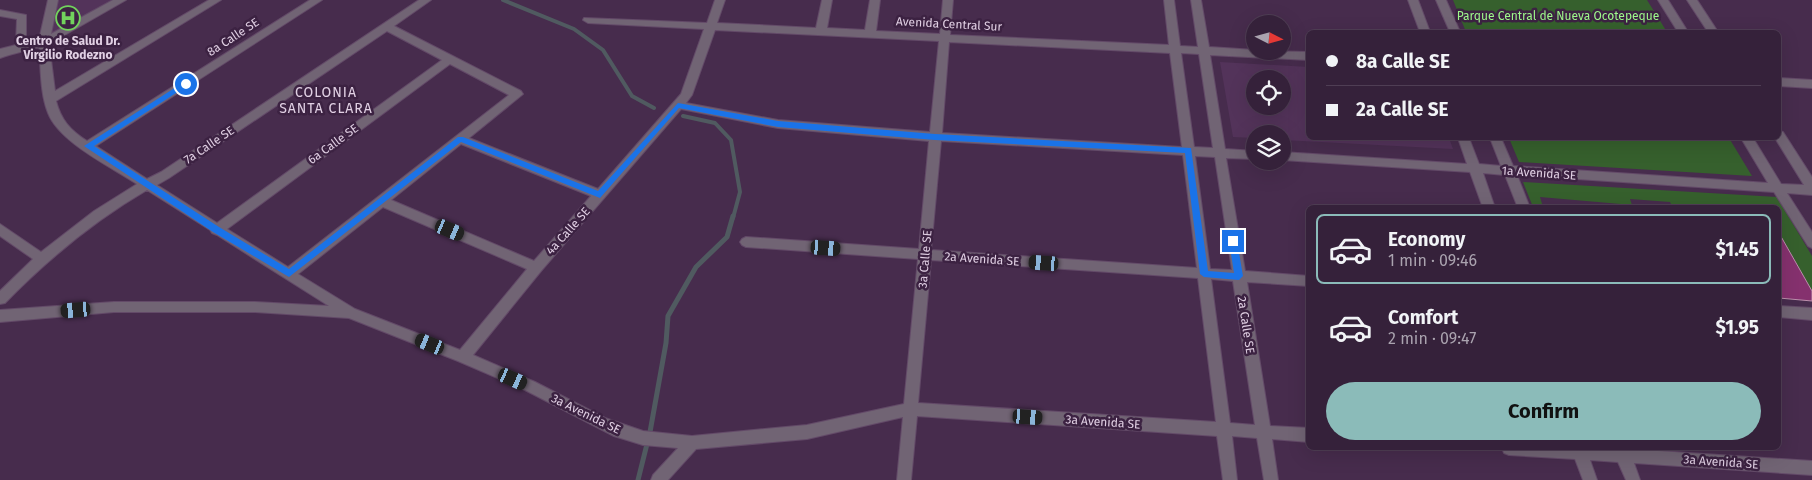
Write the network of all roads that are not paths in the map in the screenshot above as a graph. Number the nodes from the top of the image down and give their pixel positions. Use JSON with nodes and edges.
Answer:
{"nodes":[{"id":1,"x":54,"y":0,"type":"edge"},
{"id":2,"x":121,"y":0,"type":"edge"},
{"id":3,"x":194,"y":0,"type":"edge"},
{"id":4,"x":216,"y":0,"type":"edge"},
{"id":5,"x":317,"y":0,"type":"edge"},
{"id":6,"x":426,"y":0,"type":"edge"},
{"id":7,"x":720,"y":0,"type":"edge"},
{"id":8,"x":827,"y":0,"type":"edge"},
{"id":9,"x":875,"y":0,"type":"edge"},
{"id":10,"x":948,"y":0,"type":"edge"},
{"id":11,"x":1169,"y":0,"type":"edge"},
{"id":12,"x":1196,"y":0,"type":"edge"},
{"id":13,"x":1413,"y":0,"type":"edge"},
{"id":14,"x":1442,"y":0,"type":"edge"},
{"id":15,"x":1663,"y":0,"type":"edge"},
{"id":16,"x":1692,"y":0,"type":"edge"},
{"id":17,"x":206,"y":6,"type":"junction"},
{"id":18,"x":0,"y":13,"type":"edge"},
{"id":19,"x":588,"y":20,"type":"dead end"},
{"id":20,"x":386,"y":26,"type":"junction"},
{"id":21,"x":712,"y":26,"type":"junction"},
{"id":22,"x":1425,"y":30,"type":"edge"},
{"id":23,"x":1454,"y":30,"type":"edge"},
{"id":24,"x":1682,"y":30,"type":"edge"},
{"id":25,"x":1712,"y":30,"type":"edge"},
{"id":26,"x":821,"y":31,"type":"junction"},
{"id":27,"x":870,"y":34,"type":"junction"},
{"id":28,"x":944,"y":38,"type":"junction"},
{"id":29,"x":44,"y":42,"type":"junction"},
{"id":30,"x":22,"y":48,"type":"junction"},
{"id":31,"x":1176,"y":50,"type":"junction"},
{"id":32,"x":1204,"y":52,"type":"junction"},
{"id":33,"x":0,"y":54,"type":"edge"},
{"id":34,"x":1306,"y":56,"type":"edge"},
{"id":35,"x":450,"y":59,"type":"junction"},
{"id":36,"x":1781,"y":82,"type":"edge"},
{"id":37,"x":1812,"y":84,"type":"edge"},
{"id":38,"x":50,"y":98,"type":"junction"},
{"id":39,"x":678,"y":105,"type":"junction"},
{"id":40,"x":935,"y":137,"type":"junction"},
{"id":41,"x":460,"y":139,"type":"junction"},
{"id":42,"x":1781,"y":139,"type":"edge"},
{"id":43,"x":1465,"y":140,"type":"edge"},
{"id":44,"x":1497,"y":140,"type":"edge"},
{"id":45,"x":1749,"y":140,"type":"edge"},
{"id":46,"x":88,"y":146,"type":"junction"},
{"id":47,"x":1188,"y":150,"type":"junction"},
{"id":48,"x":1220,"y":152,"type":"junction"},
{"id":49,"x":1246,"y":154,"type":"edge"},
{"id":50,"x":1291,"y":157,"type":"edge"},
{"id":51,"x":1475,"y":168,"type":"junction"},
{"id":52,"x":1509,"y":171,"type":"junction"},
{"id":53,"x":145,"y":184,"type":"junction"},
{"id":54,"x":1778,"y":188,"type":"junction"},
{"id":55,"x":1812,"y":189,"type":"edge"},
{"id":56,"x":600,"y":195,"type":"junction"},
{"id":57,"x":381,"y":201,"type":"junction"},
{"id":58,"x":1489,"y":205,"type":"edge"},
{"id":59,"x":1523,"y":205,"type":"edge"},
{"id":60,"x":0,"y":229,"type":"edge"},
{"id":61,"x":216,"y":230,"type":"junction"},
{"id":62,"x":746,"y":242,"type":"dead end"},
{"id":63,"x":1812,"y":243,"type":"edge"},
{"id":64,"x":925,"y":255,"type":"junction"},
{"id":65,"x":42,"y":259,"type":"junction"},
{"id":66,"x":536,"y":267,"type":"junction"},
{"id":67,"x":289,"y":274,"type":"junction"},
{"id":68,"x":1204,"y":274,"type":"junction"},
{"id":69,"x":1239,"y":276,"type":"junction"},
{"id":70,"x":1306,"y":281,"type":"edge"},
{"id":71,"x":0,"y":299,"type":"edge"},
{"id":72,"x":1781,"y":312,"type":"edge"},
{"id":73,"x":350,"y":313,"type":"junction"},
{"id":74,"x":1812,"y":314,"type":"edge"},
{"id":75,"x":0,"y":316,"type":"edge"},
{"id":76,"x":463,"y":357,"type":"junction"},
{"id":77,"x":911,"y":409,"type":"junction"},
{"id":78,"x":1224,"y":429,"type":"junction"},
{"id":79,"x":1263,"y":432,"type":"junction"},
{"id":80,"x":1306,"y":435,"type":"edge"},
{"id":81,"x":692,"y":442,"type":"junction"},
{"id":82,"x":1579,"y":450,"type":"edge"},
{"id":83,"x":1621,"y":451,"type":"edge"},
{"id":84,"x":1812,"y":468,"type":"edge"},
{"id":85,"x":658,"y":480,"type":"edge"},
{"id":86,"x":904,"y":480,"type":"edge"},
{"id":87,"x":1230,"y":480,"type":"edge"},
{"id":88,"x":1271,"y":480,"type":"edge"},
{"id":89,"x":1590,"y":480,"type":"edge"},
{"id":90,"x":1633,"y":480,"type":"edge"}],
"edges":[{"from":1,"to":29,"type":"street","name":"3a Avenida SE"},
{"from":2,"to":29,"type":"street"},
{"from":3,"to":17,"type":"street"},
{"from":4,"to":17,"type":"street"},
{"from":5,"to":46,"type":"street","name":"8a Calle SE"},
{"from":6,"to":20,"type":"street","name":"7a Calle SE"},
{"from":7,"to":21,"type":"street","name":"4a Calle SE"},
{"from":8,"to":26,"type":"street"},
{"from":9,"to":27,"type":"street"},
{"from":10,"to":28,"type":"street","name":"3a Calle SE"},
{"from":11,"to":31,"type":"street"},
{"from":12,"to":32,"type":"street","name":"2a Calle SE"},
{"from":13,"to":22,"type":"street"},
{"from":14,"to":23,"type":"street"},
{"from":15,"to":24,"type":"street"},
{"from":16,"to":25,"type":"street"},
{"from":17,"to":38,"type":"street"},
{"from":18,"to":30,"type":"street"},
{"from":19,"to":21,"type":"street","name":"Avenida Central Sur"},
{"from":20,"to":35,"type":"street"},
{"from":20,"to":53,"type":"street","name":"7a Calle SE"},
{"from":21,"to":26,"type":"street","name":"Avenida Central Sur"},
{"from":21,"to":39,"type":"street","name":"4a Calle SE"},
{"from":26,"to":27,"type":"street","name":"Avenida Central Sur"},
{"from":27,"to":28,"type":"street","name":"Avenida Central Sur"},
{"from":28,"to":31,"type":"street","name":"Avenida Central Sur"},
{"from":28,"to":40,"type":"street","name":"3a Calle SE"},
{"from":29,"to":30,"type":"street"},
{"from":29,"to":38,"type":"street","name":"3a Avenida SE"},
{"from":30,"to":33,"type":"street"},
{"from":31,"to":32,"type":"street","name":"Avenida Central Sur"},
{"from":31,"to":47,"type":"street"},
{"from":32,"to":34,"type":"street","name":"Avenida Central Sur"},
{"from":32,"to":48,"type":"street","name":"2a Calle SE"},
{"from":35,"to":41,"type":"street"},
{"from":35,"to":61,"type":"street","name":"6a Calle SE"},
{"from":36,"to":37,"type":"street"},
{"from":38,"to":46,"type":"street","name":"3a Avenida SE"},
{"from":39,"to":40,"type":"street"},
{"from":39,"to":56,"type":"street","name":"4a Calle SE"},
{"from":40,"to":47,"type":"street"},
{"from":40,"to":64,"type":"street","name":"3a Calle SE"},
{"from":41,"to":56,"type":"street"},
{"from":41,"to":57,"type":"street"},
{"from":42,"to":55,"type":"street"},
{"from":43,"to":51,"type":"street"},
{"from":44,"to":52,"type":"street"},
{"from":45,"to":54,"type":"street"},
{"from":46,"to":53,"type":"street","name":"3a Avenida SE"},
{"from":47,"to":48,"type":"street"},
{"from":47,"to":68,"type":"street"},
{"from":48,"to":49,"type":"street"},
{"from":48,"to":69,"type":"street","name":"2a Calle SE"},
{"from":50,"to":51,"type":"street","name":"1a Avenida SE"},
{"from":51,"to":52,"type":"street","name":"1a Avenida SE"},
{"from":51,"to":58,"type":"street"},
{"from":52,"to":54,"type":"street","name":"1a Avenida SE"},
{"from":52,"to":59,"type":"street"},
{"from":53,"to":61,"type":"street","name":"3a Avenida SE"},
{"from":53,"to":65,"type":"street","name":"7a Calle SE"},
{"from":54,"to":55,"type":"street","name":"1a Avenida SE"},
{"from":54,"to":63,"type":"street"},
{"from":56,"to":66,"type":"street","name":"4a Calle SE"},
{"from":57,"to":66,"type":"street"},
{"from":57,"to":67,"type":"street"},
{"from":60,"to":65,"type":"street"},
{"from":61,"to":67,"type":"street","name":"3a Avenida SE"},
{"from":62,"to":64,"type":"street","name":"2a Avenida SE"},
{"from":64,"to":68,"type":"street","name":"2a Avenida SE"},
{"from":64,"to":77,"type":"street","name":"3a Calle SE"},
{"from":65,"to":71,"type":"street","name":"7a Calle SE"},
{"from":66,"to":76,"type":"street","name":"4a Calle SE"},
{"from":67,"to":73,"type":"street","name":"3a Avenida SE"},
{"from":68,"to":69,"type":"street","name":"2a Avenida SE"},
{"from":68,"to":78,"type":"street"},
{"from":69,"to":70,"type":"street","name":"2a Avenida SE"},
{"from":69,"to":79,"type":"street","name":"2a Calle SE"},
{"from":72,"to":74,"type":"street"},
{"from":73,"to":75,"type":"street"},
{"from":73,"to":76,"type":"street","name":"3a Avenida SE"},
{"from":76,"to":81,"type":"street","name":"3a Avenida SE"},
{"from":77,"to":78,"type":"street","name":"3a Avenida SE"},
{"from":77,"to":81,"type":"street","name":"3a Avenida SE"},
{"from":77,"to":86,"type":"street","name":"3a Calle SE"},
{"from":78,"to":79,"type":"street","name":"3a Avenida SE"},
{"from":78,"to":87,"type":"street"},
{"from":79,"to":80,"type":"street","name":"3a Avenida SE"},
{"from":79,"to":88,"type":"street","name":"2a Calle SE"},
{"from":81,"to":85,"type":"street"},
{"from":82,"to":83,"type":"street","name":"3a Avenida SE"},
{"from":82,"to":89,"type":"street"},
{"from":83,"to":84,"type":"street","name":"3a Avenida SE"},
{"from":83,"to":90,"type":"street"}]}
